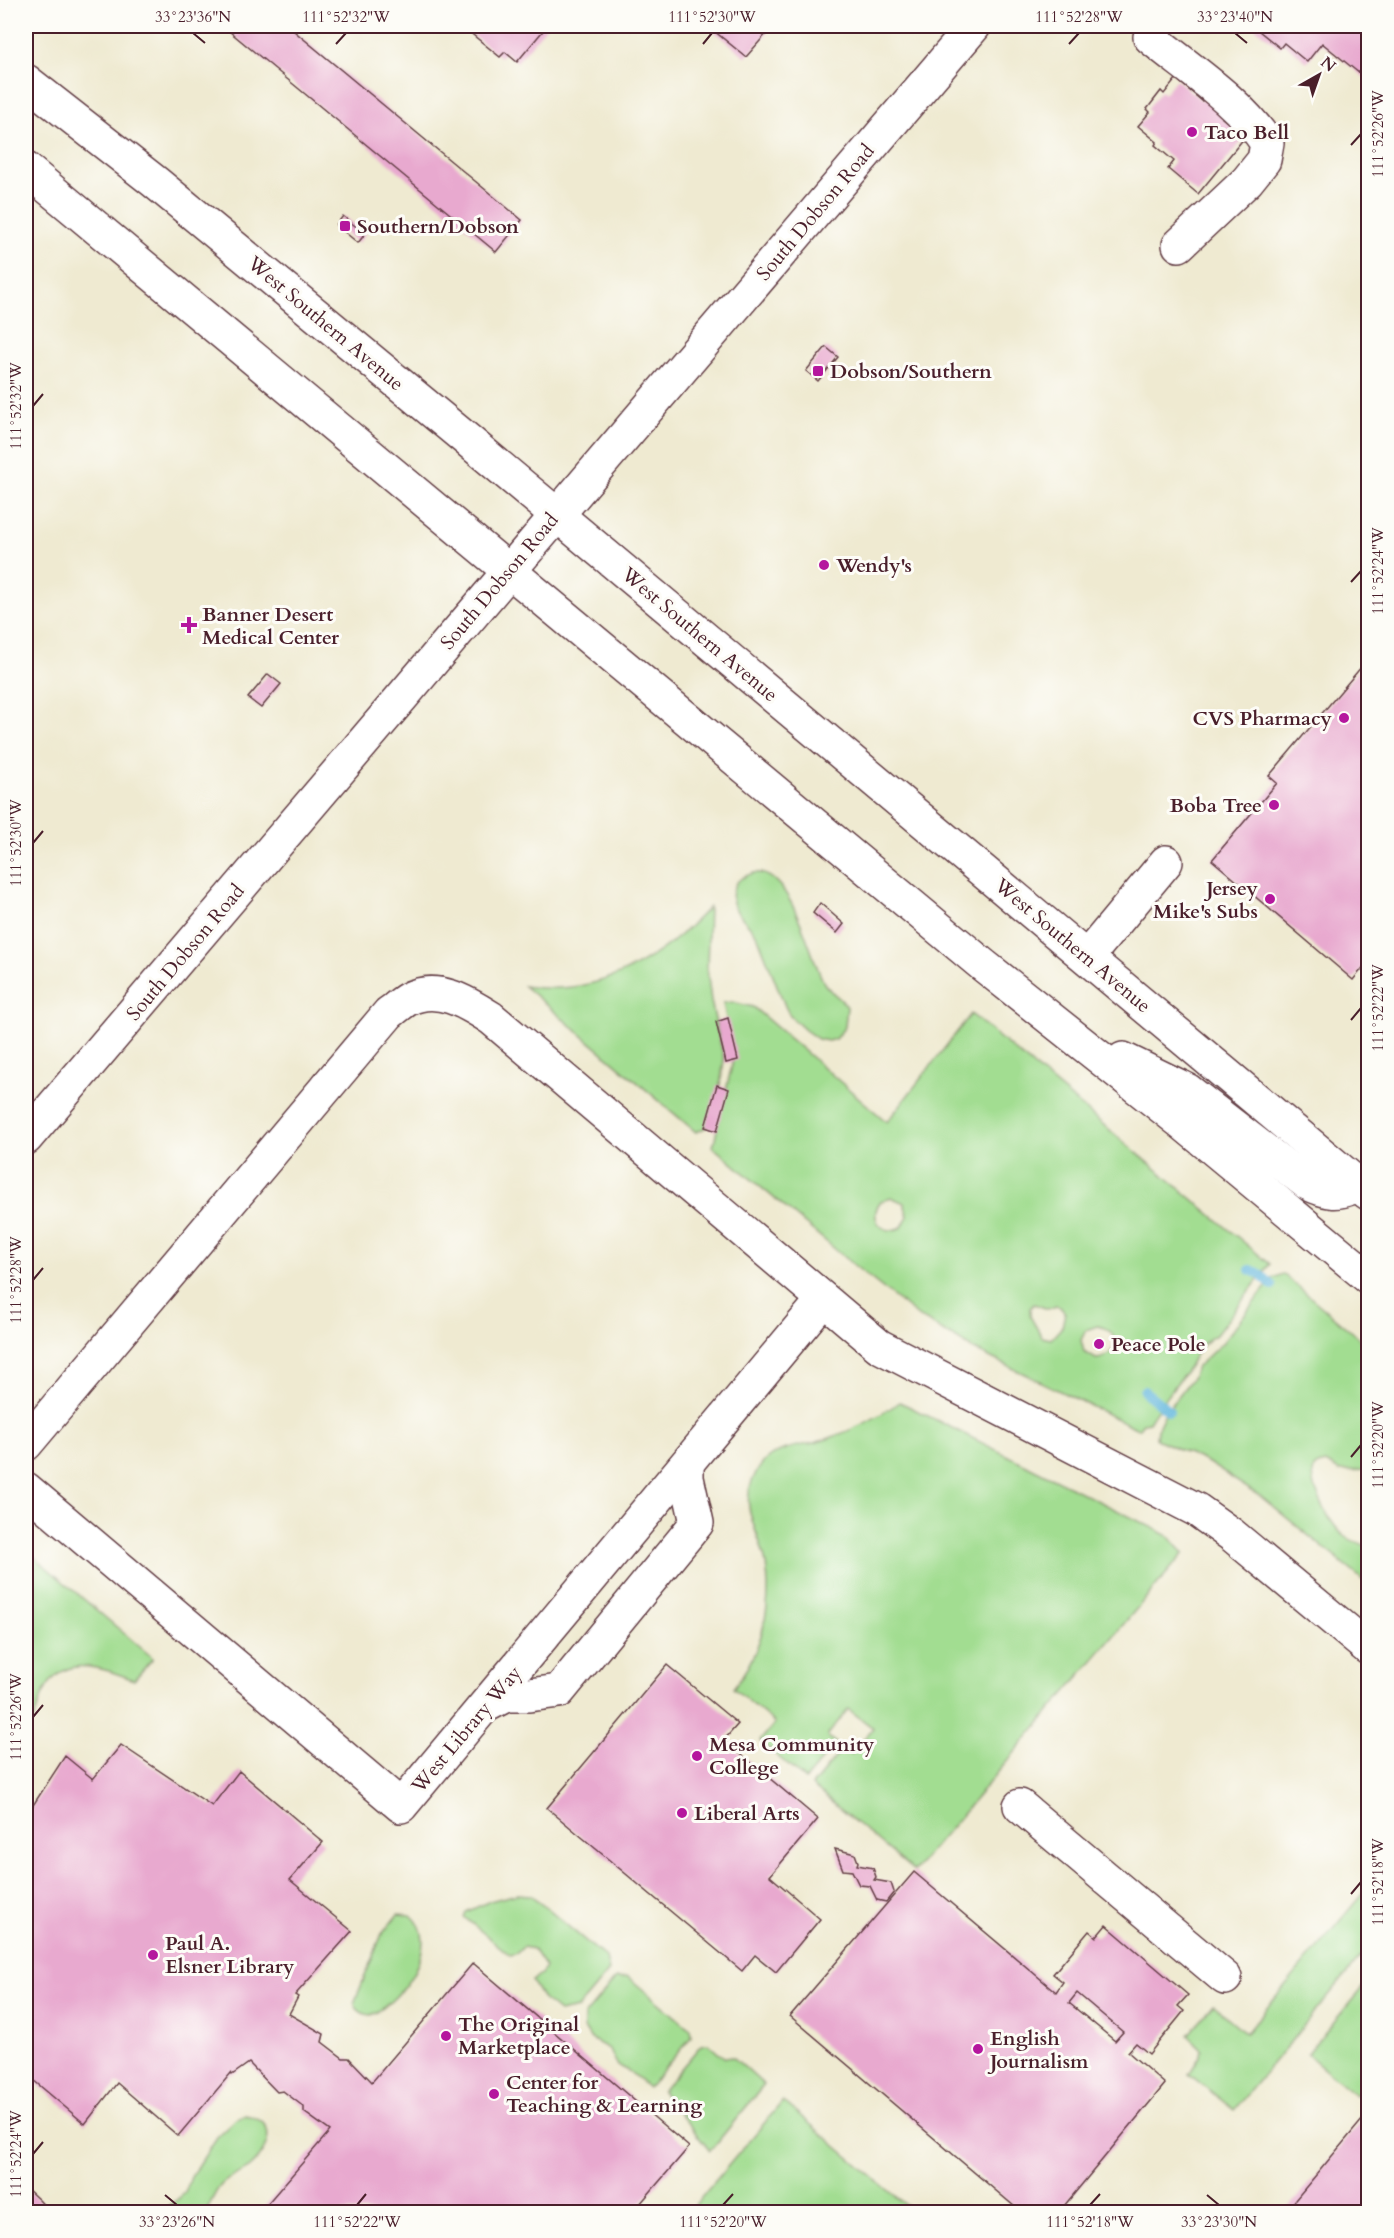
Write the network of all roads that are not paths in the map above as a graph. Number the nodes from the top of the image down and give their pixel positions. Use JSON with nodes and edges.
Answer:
{"nodes":[{"id":1,"x":974,"y":26,"type":"edge"},
{"id":2,"x":1150,"y":37,"type":"dead end"},
{"id":3,"x":26,"y":81,"type":"edge"},
{"id":4,"x":26,"y":169,"type":"edge"},
{"id":5,"x":1179,"y":245,"type":"dead end"},
{"id":6,"x":555,"y":514,"type":"junction"},
{"id":7,"x":509,"y":570,"type":"junction"},
{"id":8,"x":1166,"y":862,"type":"dead end"},
{"id":9,"x":1087,"y":957,"type":"junction"},
{"id":10,"x":1072,"y":1035,"type":"junction"},
{"id":11,"x":26,"y":1138,"type":"edge"},
{"id":12,"x":1363,"y":1189,"type":"edge"},
{"id":13,"x":1368,"y":1277,"type":"edge"},
{"id":14,"x":822,"y":1300,"type":"junction"},
{"id":15,"x":26,"y":1444,"type":"edge"},
{"id":16,"x":687,"y":1465,"type":"junction"},
{"id":17,"x":26,"y":1489,"type":"edge"},
{"id":18,"x":1368,"y":1648,"type":"edge"},
{"id":19,"x":485,"y":1706,"type":"junction"},
{"id":20,"x":1020,"y":1806,"type":"dead end"},
{"id":21,"x":1225,"y":1978,"type":"dead end"}],
"edges":[{"from":1,"to":6,"type":"main road","name":"South Dobson Road"},
{"from":2,"to":5,"type":"main road"},
{"from":3,"to":6,"type":"main road","name":"West Southern Avenue"},
{"from":4,"to":7,"type":"main road"},
{"from":6,"to":7,"type":"main road","name":"South Dobson Road"},
{"from":6,"to":9,"type":"main road","name":"West Southern Avenue"},
{"from":7,"to":10,"type":"main road"},
{"from":7,"to":11,"type":"main road","name":"South Dobson Road"},
{"from":8,"to":9,"type":"main road"},
{"from":9,"to":12,"type":"main road","name":"West Southern Avenue"},
{"from":10,"to":12,"type":"main road"},
{"from":10,"to":13,"type":"main road"},
{"from":14,"to":15,"type":"main road"},
{"from":14,"to":16,"type":"main road","name":"West Library Way"},
{"from":14,"to":18,"type":"main road"},
{"from":16,"to":19,"type":"main road","name":"West Library Way"},
{"from":16,"to":19,"type":"main road"},
{"from":17,"to":19,"type":"main road","name":"West Library Way"},
{"from":20,"to":21,"type":"main road"}]}
